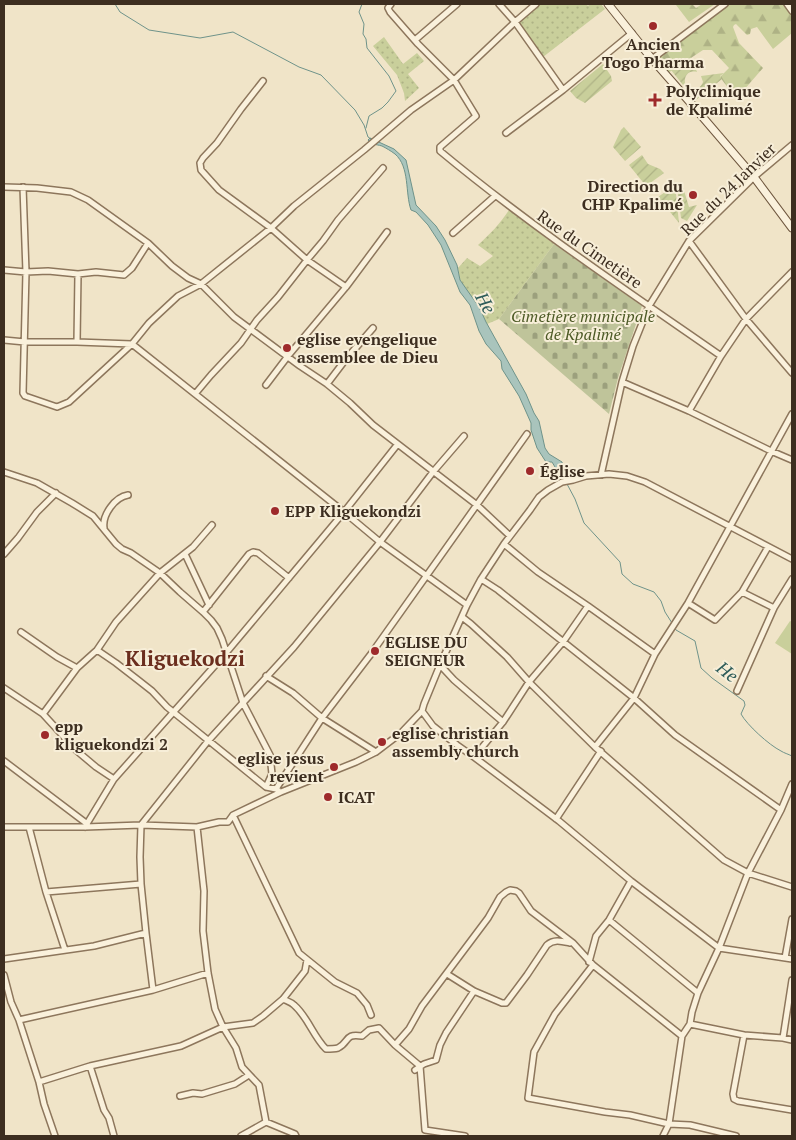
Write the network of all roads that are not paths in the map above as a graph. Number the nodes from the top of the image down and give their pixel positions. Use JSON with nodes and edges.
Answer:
{"nodes":[{"id":1,"x":391,"y":4,"type":"edge"},
{"id":2,"x":457,"y":4,"type":"edge"},
{"id":3,"x":499,"y":4,"type":"edge"},
{"id":4,"x":536,"y":4,"type":"edge"},
{"id":5,"x":722,"y":4,"type":"edge"},
{"id":6,"x":786,"y":4,"type":"edge"},
{"id":7,"x":610,"y":5,"type":"edge"},
{"id":8,"x":792,"y":11,"type":"edge"},
{"id":9,"x":515,"y":22,"type":"junction"},
{"id":10,"x":632,"y":33,"type":"junction"},
{"id":11,"x":415,"y":40,"type":"junction"},
{"id":12,"x":652,"y":59,"type":"junction"},
{"id":13,"x":454,"y":80,"type":"junction"},
{"id":14,"x":263,"y":81,"type":"dead end"},
{"id":15,"x":563,"y":90,"type":"junction"},
{"id":16,"x":506,"y":132,"type":"dead end"},
{"id":17,"x":792,"y":145,"type":"edge"},
{"id":18,"x":384,"y":168,"type":"dead end"},
{"id":19,"x":754,"y":177,"type":"junction"},
{"id":20,"x":4,"y":187,"type":"edge"},
{"id":21,"x":23,"y":187,"type":"junction"},
{"id":22,"x":495,"y":196,"type":"junction"},
{"id":23,"x":272,"y":228,"type":"junction"},
{"id":24,"x":792,"y":228,"type":"edge"},
{"id":25,"x":387,"y":232,"type":"dead end"},
{"id":26,"x":453,"y":232,"type":"dead end"},
{"id":27,"x":689,"y":241,"type":"junction"},
{"id":28,"x":148,"y":243,"type":"junction"},
{"id":29,"x":307,"y":260,"type":"junction"},
{"id":30,"x":4,"y":270,"type":"edge"},
{"id":31,"x":26,"y":272,"type":"junction"},
{"id":32,"x":792,"y":272,"type":"edge"},
{"id":33,"x":78,"y":274,"type":"junction"},
{"id":34,"x":201,"y":284,"type":"junction"},
{"id":35,"x":346,"y":287,"type":"junction"},
{"id":36,"x":649,"y":306,"type":"junction"},
{"id":37,"x":746,"y":319,"type":"junction"},
{"id":38,"x":373,"y":328,"type":"dead end"},
{"id":39,"x":251,"y":329,"type":"junction"},
{"id":40,"x":4,"y":340,"type":"edge"},
{"id":41,"x":25,"y":342,"type":"junction"},
{"id":42,"x":77,"y":342,"type":"junction"},
{"id":43,"x":132,"y":344,"type":"junction"},
{"id":44,"x":288,"y":356,"type":"junction"},
{"id":45,"x":721,"y":356,"type":"junction"},
{"id":46,"x":792,"y":373,"type":"edge"},
{"id":47,"x":622,"y":382,"type":"junction"},
{"id":48,"x":326,"y":384,"type":"junction"},
{"id":49,"x":266,"y":385,"type":"dead end"},
{"id":50,"x":195,"y":394,"type":"junction"},
{"id":51,"x":689,"y":411,"type":"junction"},
{"id":52,"x":792,"y":414,"type":"edge"},
{"id":53,"x":527,"y":434,"type":"dead end"},
{"id":54,"x":464,"y":436,"type":"dead end"},
{"id":55,"x":397,"y":445,"type":"junction"},
{"id":56,"x":771,"y":451,"type":"junction"},
{"id":57,"x":792,"y":460,"type":"edge"},
{"id":58,"x":4,"y":472,"type":"edge"},
{"id":59,"x":433,"y":472,"type":"junction"},
{"id":60,"x":601,"y":475,"type":"junction"},
{"id":61,"x":56,"y":493,"type":"junction"},
{"id":62,"x":128,"y":495,"type":"dead end"},
{"id":63,"x":477,"y":505,"type":"junction"},
{"id":64,"x":344,"y":512,"type":"junction"},
{"id":65,"x":212,"y":525,"type":"dead end"},
{"id":66,"x":730,"y":526,"type":"junction"},
{"id":67,"x":104,"y":529,"type":"junction"},
{"id":68,"x":510,"y":536,"type":"junction"},
{"id":69,"x":380,"y":542,"type":"junction"},
{"id":70,"x":504,"y":544,"type":"junction"},
{"id":71,"x":768,"y":547,"type":"junction"},
{"id":72,"x":4,"y":554,"type":"edge"},
{"id":73,"x":185,"y":554,"type":"junction"},
{"id":74,"x":792,"y":559,"type":"edge"},
{"id":75,"x":160,"y":572,"type":"junction"},
{"id":76,"x":426,"y":576,"type":"junction"},
{"id":77,"x":289,"y":578,"type":"junction"},
{"id":78,"x":792,"y":578,"type":"edge"},
{"id":79,"x":481,"y":579,"type":"junction"},
{"id":80,"x":742,"y":592,"type":"junction"},
{"id":81,"x":688,"y":603,"type":"junction"},
{"id":82,"x":209,"y":605,"type":"junction"},
{"id":83,"x":467,"y":605,"type":"junction"},
{"id":84,"x":588,"y":606,"type":"junction"},
{"id":85,"x":774,"y":608,"type":"junction"},
{"id":86,"x":203,"y":612,"type":"junction"},
{"id":87,"x":462,"y":617,"type":"junction"},
{"id":88,"x":21,"y":632,"type":"dead end"},
{"id":89,"x":563,"y":642,"type":"junction"},
{"id":90,"x":97,"y":650,"type":"junction"},
{"id":91,"x":226,"y":653,"type":"junction"},
{"id":92,"x":655,"y":654,"type":"junction"},
{"id":93,"x":440,"y":665,"type":"junction"},
{"id":94,"x":77,"y":668,"type":"junction"},
{"id":95,"x":266,"y":676,"type":"junction"},
{"id":96,"x":529,"y":682,"type":"junction"},
{"id":97,"x":4,"y":688,"type":"edge"},
{"id":98,"x":737,"y":691,"type":"dead end"},
{"id":99,"x":634,"y":698,"type":"junction"},
{"id":100,"x":243,"y":703,"type":"junction"},
{"id":101,"x":422,"y":711,"type":"junction"},
{"id":102,"x":173,"y":712,"type":"junction"},
{"id":103,"x":43,"y":714,"type":"junction"},
{"id":104,"x":322,"y":718,"type":"junction"},
{"id":105,"x":504,"y":722,"type":"junction"},
{"id":106,"x":208,"y":741,"type":"junction"},
{"id":107,"x":595,"y":747,"type":"junction"},
{"id":108,"x":601,"y":751,"type":"junction"},
{"id":109,"x":376,"y":752,"type":"junction"},
{"id":110,"x":474,"y":757,"type":"junction"},
{"id":111,"x":4,"y":761,"type":"edge"},
{"id":112,"x":114,"y":779,"type":"junction"},
{"id":113,"x":792,"y":784,"type":"edge"},
{"id":114,"x":266,"y":787,"type":"junction"},
{"id":115,"x":278,"y":790,"type":"junction"},
{"id":116,"x":781,"y":810,"type":"junction"},
{"id":117,"x":234,"y":815,"type":"junction"},
{"id":118,"x":556,"y":819,"type":"junction"},
{"id":119,"x":86,"y":825,"type":"junction"},
{"id":120,"x":141,"y":825,"type":"junction"},
{"id":121,"x":4,"y":827,"type":"edge"},
{"id":122,"x":29,"y":827,"type":"junction"},
{"id":123,"x":197,"y":827,"type":"junction"},
{"id":124,"x":748,"y":872,"type":"junction"},
{"id":125,"x":631,"y":881,"type":"junction"},
{"id":126,"x":141,"y":884,"type":"junction"},
{"id":127,"x":792,"y":887,"type":"edge"},
{"id":128,"x":46,"y":892,"type":"junction"},
{"id":129,"x":792,"y":919,"type":"edge"},
{"id":130,"x":609,"y":920,"type":"junction"},
{"id":131,"x":146,"y":933,"type":"junction"},
{"id":132,"x":573,"y":943,"type":"junction"},
{"id":133,"x":719,"y":948,"type":"junction"},
{"id":134,"x":65,"y":950,"type":"junction"},
{"id":135,"x":785,"y":958,"type":"junction"},
{"id":136,"x":4,"y":959,"type":"edge"},
{"id":137,"x":792,"y":959,"type":"edge"},
{"id":138,"x":307,"y":960,"type":"junction"},
{"id":139,"x":591,"y":964,"type":"junction"},
{"id":140,"x":208,"y":973,"type":"junction"},
{"id":141,"x":4,"y":974,"type":"edge"},
{"id":142,"x":447,"y":974,"type":"junction"},
{"id":143,"x":792,"y":980,"type":"edge"},
{"id":144,"x":153,"y":990,"type":"junction"},
{"id":145,"x":474,"y":990,"type":"junction"},
{"id":146,"x":698,"y":993,"type":"junction"},
{"id":147,"x":283,"y":1000,"type":"junction"},
{"id":148,"x":371,"y":1015,"type":"dead end"},
{"id":149,"x":18,"y":1020,"type":"junction"},
{"id":150,"x":690,"y":1024,"type":"junction"},
{"id":151,"x":223,"y":1027,"type":"junction"},
{"id":152,"x":744,"y":1035,"type":"junction"},
{"id":153,"x":682,"y":1036,"type":"junction"},
{"id":154,"x":783,"y":1038,"type":"junction"},
{"id":155,"x":792,"y":1040,"type":"edge"},
{"id":156,"x":395,"y":1045,"type":"junction"},
{"id":157,"x":90,"y":1066,"type":"junction"},
{"id":158,"x":418,"y":1068,"type":"junction"},
{"id":159,"x":249,"y":1075,"type":"junction"},
{"id":160,"x":39,"y":1082,"type":"junction"},
{"id":161,"x":180,"y":1096,"type":"dead end"},
{"id":162,"x":792,"y":1110,"type":"edge"},
{"id":163,"x":266,"y":1122,"type":"junction"},
{"id":164,"x":669,"y":1124,"type":"junction"},
{"id":165,"x":424,"y":1133,"type":"edge"},
{"id":166,"x":55,"y":1136,"type":"edge"},
{"id":167,"x":114,"y":1136,"type":"edge"},
{"id":168,"x":241,"y":1136,"type":"edge"},
{"id":169,"x":296,"y":1136,"type":"edge"},
{"id":170,"x":465,"y":1136,"type":"edge"},
{"id":171,"x":664,"y":1136,"type":"edge"},
{"id":172,"x":736,"y":1136,"type":"edge"}],
"edges":[{"from":1,"to":11,"type":"street"},
{"from":2,"to":11,"type":"street"},
{"from":3,"to":9,"type":"street"},
{"from":4,"to":9,"type":"street"},
{"from":5,"to":12,"type":"street"},
{"from":6,"to":8,"type":"street"},
{"from":7,"to":10,"type":"main road"},
{"from":9,"to":13,"type":"street"},
{"from":9,"to":15,"type":"street"},
{"from":10,"to":12,"type":"main road"},
{"from":10,"to":15,"type":"street"},
{"from":11,"to":13,"type":"street"},
{"from":12,"to":19,"type":"main road"},
{"from":13,"to":22,"type":"street","name":"Rue du Cimetière"},
{"from":13,"to":23,"type":"street"},
{"from":14,"to":23,"type":"street"},
{"from":15,"to":16,"type":"street"},
{"from":17,"to":19,"type":"street","name":"Rue du 24 Janvier"},
{"from":18,"to":29,"type":"street"},
{"from":19,"to":24,"type":"main road"},
{"from":19,"to":27,"type":"street","name":"Rue du 24 Janvier"},
{"from":20,"to":21,"type":"street"},
{"from":21,"to":28,"type":"street"},
{"from":21,"to":31,"type":"street"},
{"from":22,"to":26,"type":"street"},
{"from":22,"to":36,"type":"street","name":"Rue du Cimetière"},
{"from":23,"to":29,"type":"street"},
{"from":23,"to":34,"type":"street"},
{"from":25,"to":35,"type":"street"},
{"from":27,"to":36,"type":"street","name":"Rue du 24 Janvier"},
{"from":27,"to":37,"type":"street"},
{"from":28,"to":33,"type":"street"},
{"from":28,"to":34,"type":"street"},
{"from":29,"to":35,"type":"street"},
{"from":29,"to":39,"type":"street"},
{"from":30,"to":31,"type":"street"},
{"from":31,"to":33,"type":"street"},
{"from":31,"to":41,"type":"street"},
{"from":32,"to":37,"type":"street"},
{"from":33,"to":42,"type":"street"},
{"from":34,"to":39,"type":"street"},
{"from":34,"to":43,"type":"street"},
{"from":35,"to":44,"type":"street"},
{"from":36,"to":45,"type":"street","name":"Rue du Cimetière"},
{"from":36,"to":47,"type":"street","name":"Rue du 24 Janvier"},
{"from":37,"to":45,"type":"street"},
{"from":37,"to":46,"type":"street"},
{"from":38,"to":48,"type":"street"},
{"from":39,"to":44,"type":"street"},
{"from":39,"to":50,"type":"street"},
{"from":40,"to":41,"type":"street"},
{"from":41,"to":42,"type":"street"},
{"from":41,"to":43,"type":"street"},
{"from":42,"to":43,"type":"street"},
{"from":43,"to":50,"type":"street"},
{"from":44,"to":48,"type":"street"},
{"from":44,"to":49,"type":"street"},
{"from":45,"to":51,"type":"street"},
{"from":47,"to":51,"type":"street"},
{"from":47,"to":60,"type":"street","name":"Rue du 24 Janvier"},
{"from":48,"to":55,"type":"street"},
{"from":50,"to":64,"type":"street"},
{"from":51,"to":56,"type":"street"},
{"from":52,"to":56,"type":"street"},
{"from":53,"to":63,"type":"street"},
{"from":54,"to":59,"type":"street"},
{"from":55,"to":59,"type":"street"},
{"from":55,"to":64,"type":"street"},
{"from":56,"to":57,"type":"street"},
{"from":56,"to":66,"type":"street"},
{"from":58,"to":61,"type":"street"},
{"from":59,"to":63,"type":"street"},
{"from":59,"to":69,"type":"street"},
{"from":60,"to":66,"type":"street"},
{"from":60,"to":68,"type":"street"},
{"from":61,"to":67,"type":"street"},
{"from":61,"to":72,"type":"street"},
{"from":62,"to":67,"type":"street"},
{"from":63,"to":68,"type":"street"},
{"from":63,"to":76,"type":"street"},
{"from":64,"to":69,"type":"street"},
{"from":64,"to":77,"type":"street"},
{"from":65,"to":73,"type":"street"},
{"from":66,"to":71,"type":"street"},
{"from":66,"to":81,"type":"street"},
{"from":67,"to":75,"type":"street"},
{"from":68,"to":70,"type":"street"},
{"from":69,"to":76,"type":"street"},
{"from":69,"to":95,"type":"street"},
{"from":70,"to":79,"type":"street"},
{"from":70,"to":84,"type":"street"},
{"from":71,"to":74,"type":"street"},
{"from":71,"to":80,"type":"street"},
{"from":73,"to":75,"type":"street"},
{"from":73,"to":82,"type":"street"},
{"from":75,"to":86,"type":"street"},
{"from":75,"to":90,"type":"street"},
{"from":76,"to":83,"type":"street"},
{"from":76,"to":104,"type":"street"},
{"from":77,"to":82,"type":"street"},
{"from":77,"to":91,"type":"street"},
{"from":78,"to":85,"type":"street"},
{"from":79,"to":83,"type":"street"},
{"from":79,"to":89,"type":"street"},
{"from":80,"to":81,"type":"street"},
{"from":80,"to":85,"type":"street"},
{"from":81,"to":92,"type":"street"},
{"from":82,"to":86,"type":"street"},
{"from":83,"to":87,"type":"street"},
{"from":84,"to":89,"type":"street"},
{"from":84,"to":92,"type":"street"},
{"from":85,"to":98,"type":"street"},
{"from":86,"to":91,"type":"street"},
{"from":87,"to":93,"type":"street"},
{"from":87,"to":96,"type":"street"},
{"from":88,"to":94,"type":"street"},
{"from":89,"to":96,"type":"street"},
{"from":89,"to":99,"type":"street"},
{"from":90,"to":94,"type":"street"},
{"from":90,"to":102,"type":"street"},
{"from":91,"to":100,"type":"street"},
{"from":91,"to":102,"type":"street"},
{"from":92,"to":99,"type":"street"},
{"from":93,"to":101,"type":"street"},
{"from":93,"to":105,"type":"street"},
{"from":94,"to":103,"type":"street"},
{"from":95,"to":100,"type":"street"},
{"from":95,"to":104,"type":"street"},
{"from":96,"to":105,"type":"street"},
{"from":96,"to":107,"type":"street"},
{"from":97,"to":103,"type":"street"},
{"from":99,"to":107,"type":"street"},
{"from":99,"to":116,"type":"street"},
{"from":100,"to":106,"type":"street"},
{"from":100,"to":114,"type":"street"},
{"from":101,"to":109,"type":"street"},
{"from":101,"to":110,"type":"street"},
{"from":102,"to":106,"type":"street"},
{"from":102,"to":112,"type":"street"},
{"from":103,"to":112,"type":"street"},
{"from":104,"to":109,"type":"street"},
{"from":104,"to":115,"type":"street"},
{"from":105,"to":110,"type":"street"},
{"from":106,"to":114,"type":"street"},
{"from":106,"to":120,"type":"street"},
{"from":107,"to":108,"type":"street"},
{"from":108,"to":118,"type":"street"},
{"from":108,"to":124,"type":"street"},
{"from":109,"to":115,"type":"street"},
{"from":110,"to":118,"type":"street"},
{"from":111,"to":119,"type":"street"},
{"from":112,"to":119,"type":"street"},
{"from":113,"to":116,"type":"street"},
{"from":114,"to":115,"type":"street"},
{"from":115,"to":117,"type":"street"},
{"from":116,"to":124,"type":"street"},
{"from":117,"to":123,"type":"street"},
{"from":117,"to":138,"type":"street"},
{"from":118,"to":125,"type":"street"},
{"from":119,"to":120,"type":"street"},
{"from":119,"to":122,"type":"street"},
{"from":120,"to":123,"type":"street"},
{"from":120,"to":126,"type":"street"},
{"from":121,"to":122,"type":"street"},
{"from":122,"to":128,"type":"street"},
{"from":123,"to":140,"type":"street"},
{"from":124,"to":127,"type":"street"},
{"from":124,"to":133,"type":"street"},
{"from":125,"to":130,"type":"street"},
{"from":125,"to":133,"type":"street"},
{"from":126,"to":128,"type":"street"},
{"from":126,"to":131,"type":"street"},
{"from":128,"to":134,"type":"street"},
{"from":129,"to":135,"type":"street"},
{"from":130,"to":139,"type":"street"},
{"from":130,"to":146,"type":"street"},
{"from":131,"to":134,"type":"street"},
{"from":131,"to":144,"type":"street"},
{"from":132,"to":139,"type":"street"},
{"from":132,"to":142,"type":"street"},
{"from":132,"to":145,"type":"street"},
{"from":133,"to":135,"type":"street"},
{"from":133,"to":146,"type":"street"},
{"from":134,"to":136,"type":"street"},
{"from":135,"to":137,"type":"street"},
{"from":138,"to":147,"type":"street"},
{"from":138,"to":148,"type":"street"},
{"from":139,"to":153,"type":"street"},
{"from":139,"to":164,"type":"street"},
{"from":140,"to":144,"type":"street"},
{"from":140,"to":151,"type":"street"},
{"from":141,"to":149,"type":"street"},
{"from":142,"to":145,"type":"street"},
{"from":142,"to":156,"type":"street"},
{"from":143,"to":154,"type":"street"},
{"from":144,"to":149,"type":"street"},
{"from":145,"to":158,"type":"street"},
{"from":146,"to":150,"type":"street"},
{"from":147,"to":151,"type":"street"},
{"from":147,"to":156,"type":"street"},
{"from":149,"to":160,"type":"street"},
{"from":150,"to":152,"type":"street"},
{"from":150,"to":153,"type":"street"},
{"from":151,"to":157,"type":"street"},
{"from":151,"to":159,"type":"street"},
{"from":152,"to":154,"type":"street"},
{"from":152,"to":162,"type":"street"},
{"from":153,"to":164,"type":"street"},
{"from":154,"to":155,"type":"street"},
{"from":156,"to":158,"type":"street"},
{"from":157,"to":160,"type":"street"},
{"from":157,"to":167,"type":"street"},
{"from":158,"to":165,"type":"street"},
{"from":159,"to":161,"type":"street"},
{"from":159,"to":163,"type":"street"},
{"from":160,"to":166,"type":"street"},
{"from":163,"to":168,"type":"street"},
{"from":163,"to":169,"type":"street"},
{"from":164,"to":171,"type":"street"},
{"from":164,"to":172,"type":"street"},
{"from":165,"to":170,"type":"street"}]}
